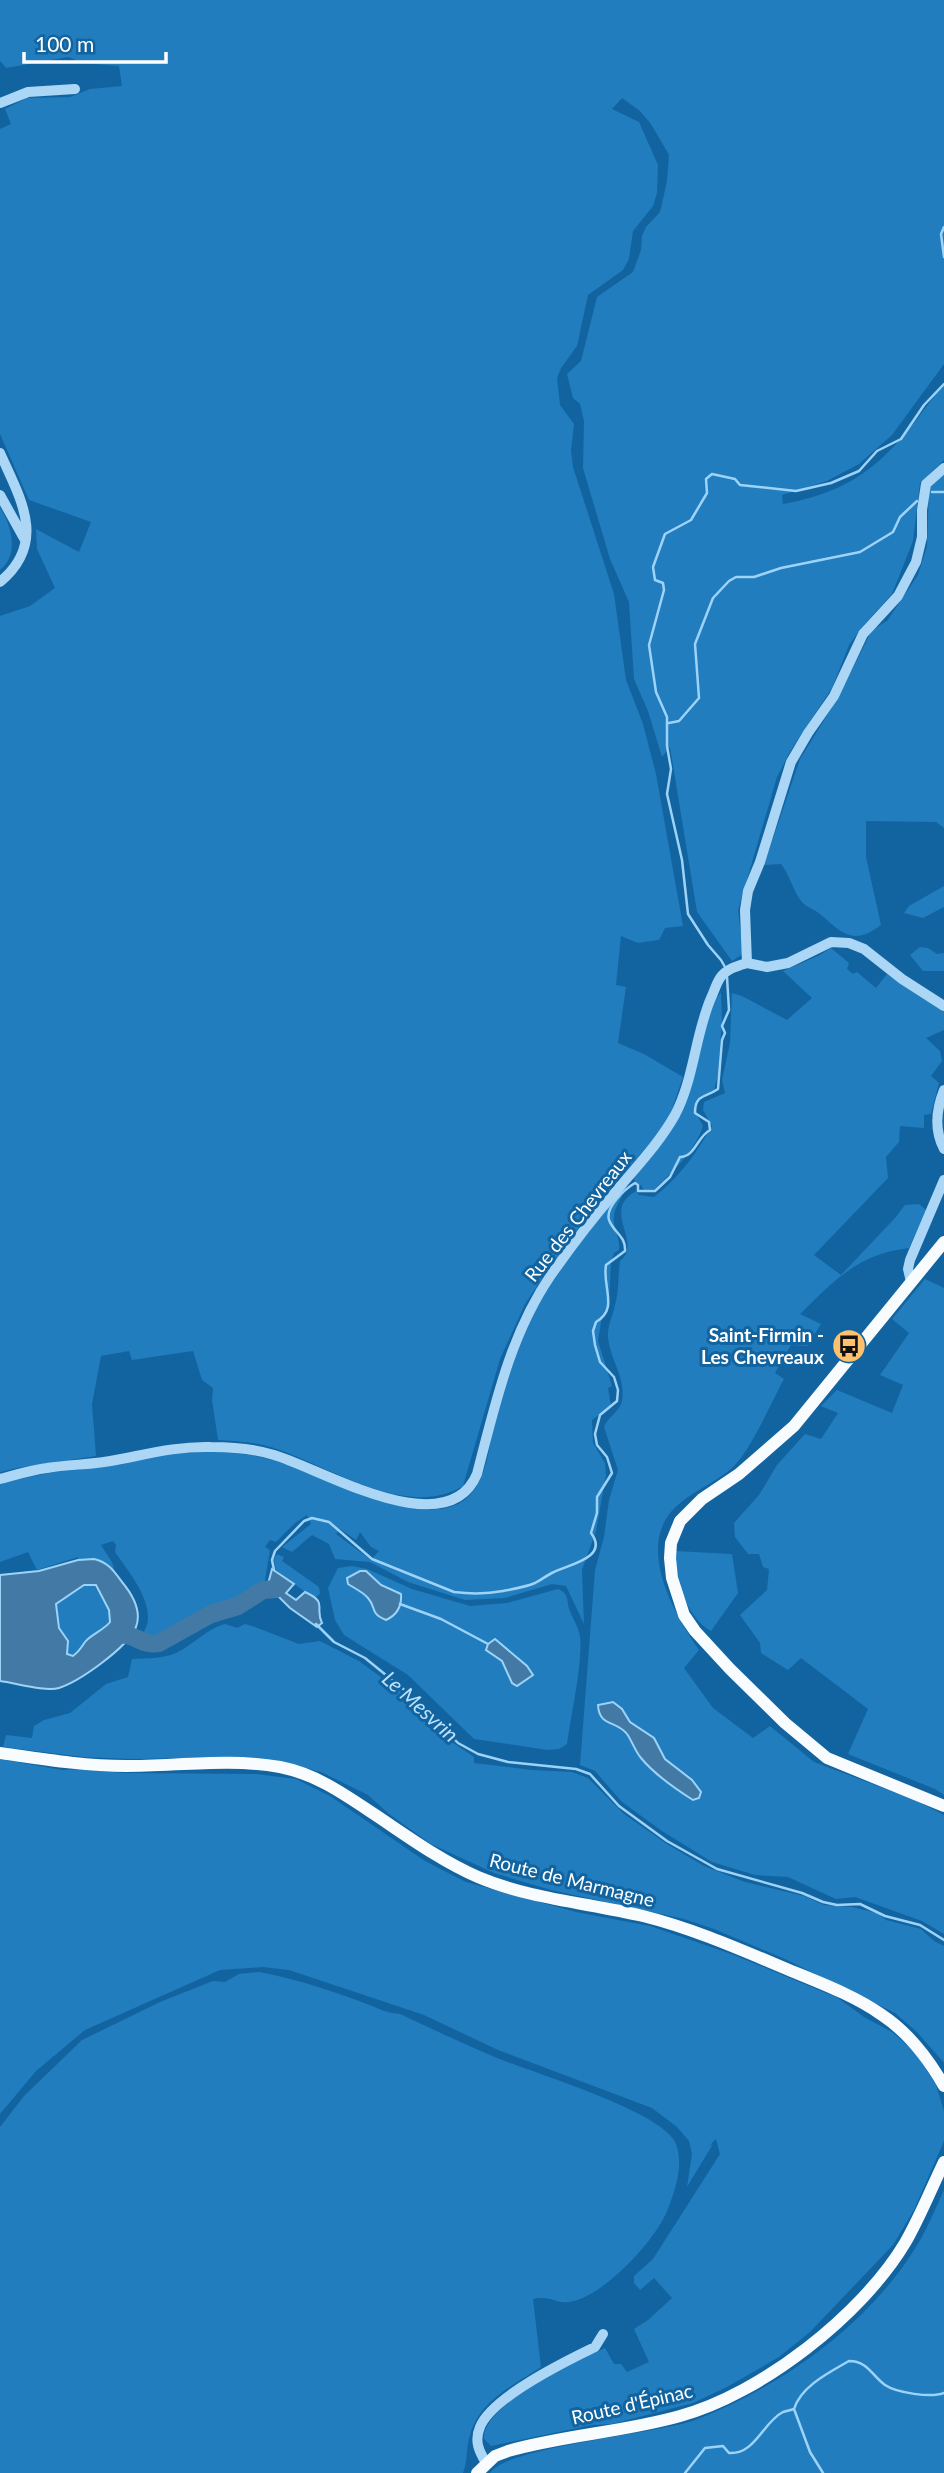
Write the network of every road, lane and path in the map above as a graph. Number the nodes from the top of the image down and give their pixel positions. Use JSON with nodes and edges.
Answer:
{"nodes":[{"id":1,"x":75,"y":89,"type":"dead end"},
{"id":2,"x":0,"y":103,"type":"edge"},
{"id":3,"x":0,"y":453,"type":"edge"},
{"id":4,"x":944,"y":468,"type":"edge"},
{"id":5,"x":0,"y":495,"type":"edge"},
{"id":6,"x":26,"y":542,"type":"junction"},
{"id":7,"x":0,"y":582,"type":"edge"},
{"id":8,"x":747,"y":963,"type":"junction"},
{"id":9,"x":944,"y":1006,"type":"edge"},
{"id":10,"x":944,"y":1090,"type":"edge"},
{"id":11,"x":944,"y":1149,"type":"edge"},
{"id":12,"x":944,"y":1180,"type":"edge"},
{"id":13,"x":944,"y":1242,"type":"edge"},
{"id":14,"x":911,"y":1282,"type":"junction"},
{"id":15,"x":0,"y":1479,"type":"edge"},
{"id":16,"x":0,"y":1753,"type":"edge"},
{"id":17,"x":944,"y":1806,"type":"edge"},
{"id":18,"x":944,"y":2087,"type":"edge"},
{"id":19,"x":944,"y":2162,"type":"edge"},
{"id":20,"x":603,"y":2334,"type":"dead end"},
{"id":21,"x":481,"y":2468,"type":"edge"}],
"edges":[{"from":1,"to":2,"type":"street"},
{"from":3,"to":6,"type":"street"},
{"from":4,"to":8,"type":"street"},
{"from":5,"to":6,"type":"street"},
{"from":6,"to":7,"type":"street"},
{"from":8,"to":9,"type":"street","name":"Rue des Chevreaux"},
{"from":8,"to":15,"type":"street","name":"Rue des Chevreaux"},
{"from":10,"to":11,"type":"street"},
{"from":12,"to":14,"type":"street"},
{"from":13,"to":14,"type":"main road"},
{"from":14,"to":17,"type":"main road"},
{"from":16,"to":18,"type":"main road","name":"Route de Marmagne"},
{"from":19,"to":21,"type":"main road","name":"Route d'Épinac"},
{"from":20,"to":21,"type":"street"}]}
